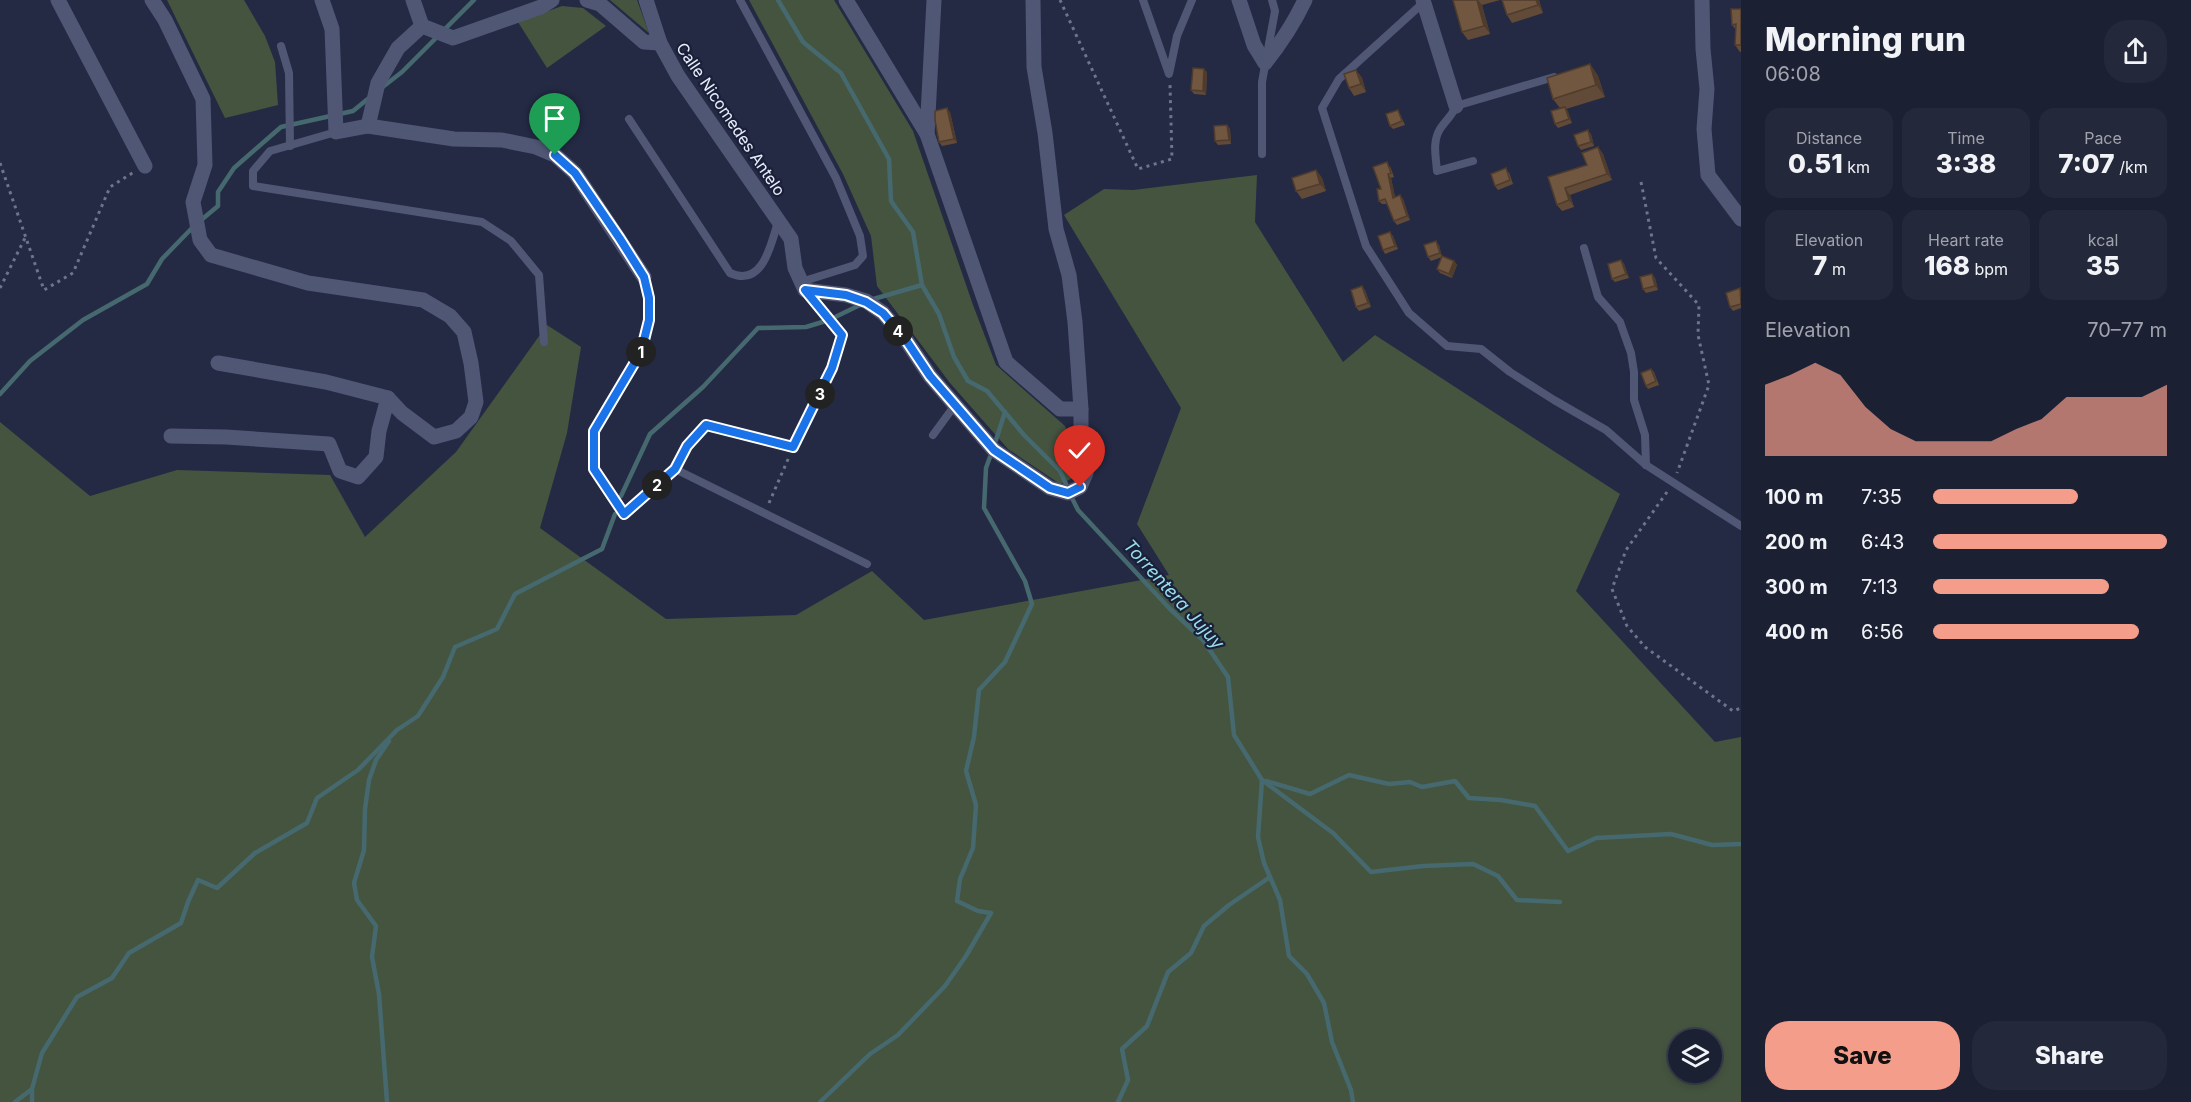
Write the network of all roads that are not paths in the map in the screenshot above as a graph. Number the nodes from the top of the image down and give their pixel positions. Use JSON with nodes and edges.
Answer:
{"nodes":[{"id":1,"x":58,"y":0,"type":"edge"},
{"id":2,"x":152,"y":0,"type":"edge"},
{"id":3,"x":322,"y":0,"type":"edge"},
{"id":4,"x":412,"y":0,"type":"edge"},
{"id":5,"x":552,"y":0,"type":"edge"},
{"id":6,"x":587,"y":0,"type":"edge"},
{"id":7,"x":645,"y":0,"type":"edge"},
{"id":8,"x":740,"y":0,"type":"edge"},
{"id":9,"x":846,"y":0,"type":"edge"},
{"id":10,"x":934,"y":0,"type":"edge"},
{"id":11,"x":1033,"y":0,"type":"edge"},
{"id":12,"x":1143,"y":0,"type":"edge"},
{"id":13,"x":1192,"y":0,"type":"edge"},
{"id":14,"x":1239,"y":0,"type":"edge"},
{"id":15,"x":1272,"y":0,"type":"edge"},
{"id":16,"x":1305,"y":0,"type":"edge"},
{"id":17,"x":1702,"y":0,"type":"edge"},
{"id":18,"x":1426,"y":1,"type":"edge"},
{"id":19,"x":422,"y":26,"type":"junction"},
{"id":20,"x":660,"y":43,"type":"junction"},
{"id":21,"x":281,"y":46,"type":"dead end"},
{"id":22,"x":1265,"y":63,"type":"junction"},
{"id":23,"x":1560,"y":75,"type":"edge"},
{"id":24,"x":1456,"y":106,"type":"junction"},
{"id":25,"x":629,"y":119,"type":"dead end"},
{"id":26,"x":368,"y":126,"type":"junction"},
{"id":27,"x":336,"y":132,"type":"junction"},
{"id":28,"x":927,"y":134,"type":"junction"},
{"id":29,"x":290,"y":146,"type":"junction"},
{"id":30,"x":1262,"y":154,"type":"dead end"},
{"id":31,"x":1473,"y":161,"type":"dead end"},
{"id":32,"x":145,"y":166,"type":"road end"},
{"id":33,"x":1741,"y":219,"type":"edge"},
{"id":34,"x":778,"y":222,"type":"junction"},
{"id":35,"x":1584,"y":248,"type":"dead end"},
{"id":36,"x":644,"y":277,"type":"joint"},
{"id":37,"x":803,"y":286,"type":"junction"},
{"id":38,"x":544,"y":342,"type":"dead end"},
{"id":39,"x":218,"y":363,"type":"dead end"},
{"id":40,"x":388,"y":398,"type":"junction"},
{"id":41,"x":955,"y":405,"type":"junction"},
{"id":42,"x":1081,"y":409,"type":"junction"},
{"id":43,"x":933,"y":435,"type":"dead end"},
{"id":44,"x":171,"y":436,"type":"dead end"},
{"id":45,"x":1646,"y":465,"type":"junction"},
{"id":46,"x":675,"y":469,"type":"junction"},
{"id":47,"x":1741,"y":526,"type":"edge"},
{"id":48,"x":867,"y":564,"type":"dead end"}],
"edges":[{"from":1,"to":32,"type":"street"},
{"from":2,"to":40,"type":"street"},
{"from":3,"to":27,"type":"street"},
{"from":4,"to":19,"type":"street"},
{"from":5,"to":19,"type":"street"},
{"from":6,"to":20,"type":"street"},
{"from":7,"to":20,"type":"street","name":"Calle Nicomedes Antelo"},
{"from":8,"to":37,"type":"lane"},
{"from":9,"to":28,"type":"street"},
{"from":10,"to":28,"type":"street"},
{"from":11,"to":42,"type":"street"},
{"from":12,"to":13,"type":"lane"},
{"from":14,"to":22,"type":"street"},
{"from":15,"to":22,"type":"lane"},
{"from":16,"to":22,"type":"street"},
{"from":17,"to":33,"type":"street"},
{"from":18,"to":24,"type":"street"},
{"from":18,"to":45,"type":"lane"},
{"from":19,"to":26,"type":"street"},
{"from":20,"to":34,"type":"street","name":"Calle Nicomedes Antelo"},
{"from":21,"to":29,"type":"lane"},
{"from":22,"to":30,"type":"lane"},
{"from":23,"to":24,"type":"lane"},
{"from":24,"to":31,"type":"lane"},
{"from":25,"to":34,"type":"lane"},
{"from":26,"to":27,"type":"street"},
{"from":26,"to":36,"type":"street"},
{"from":27,"to":29,"type":"lane"},
{"from":28,"to":42,"type":"street"},
{"from":29,"to":38,"type":"lane"},
{"from":34,"to":37,"type":"street","name":"Calle Nicomedes Antelo"},
{"from":35,"to":45,"type":"lane"},
{"from":36,"to":46,"type":"lane"},
{"from":37,"to":41,"type":"street"},
{"from":37,"to":46,"type":"lane"},
{"from":39,"to":40,"type":"street"},
{"from":40,"to":44,"type":"street"},
{"from":41,"to":42,"type":"street"},
{"from":41,"to":43,"type":"lane"},
{"from":45,"to":47,"type":"lane"},
{"from":46,"to":48,"type":"lane"}]}
